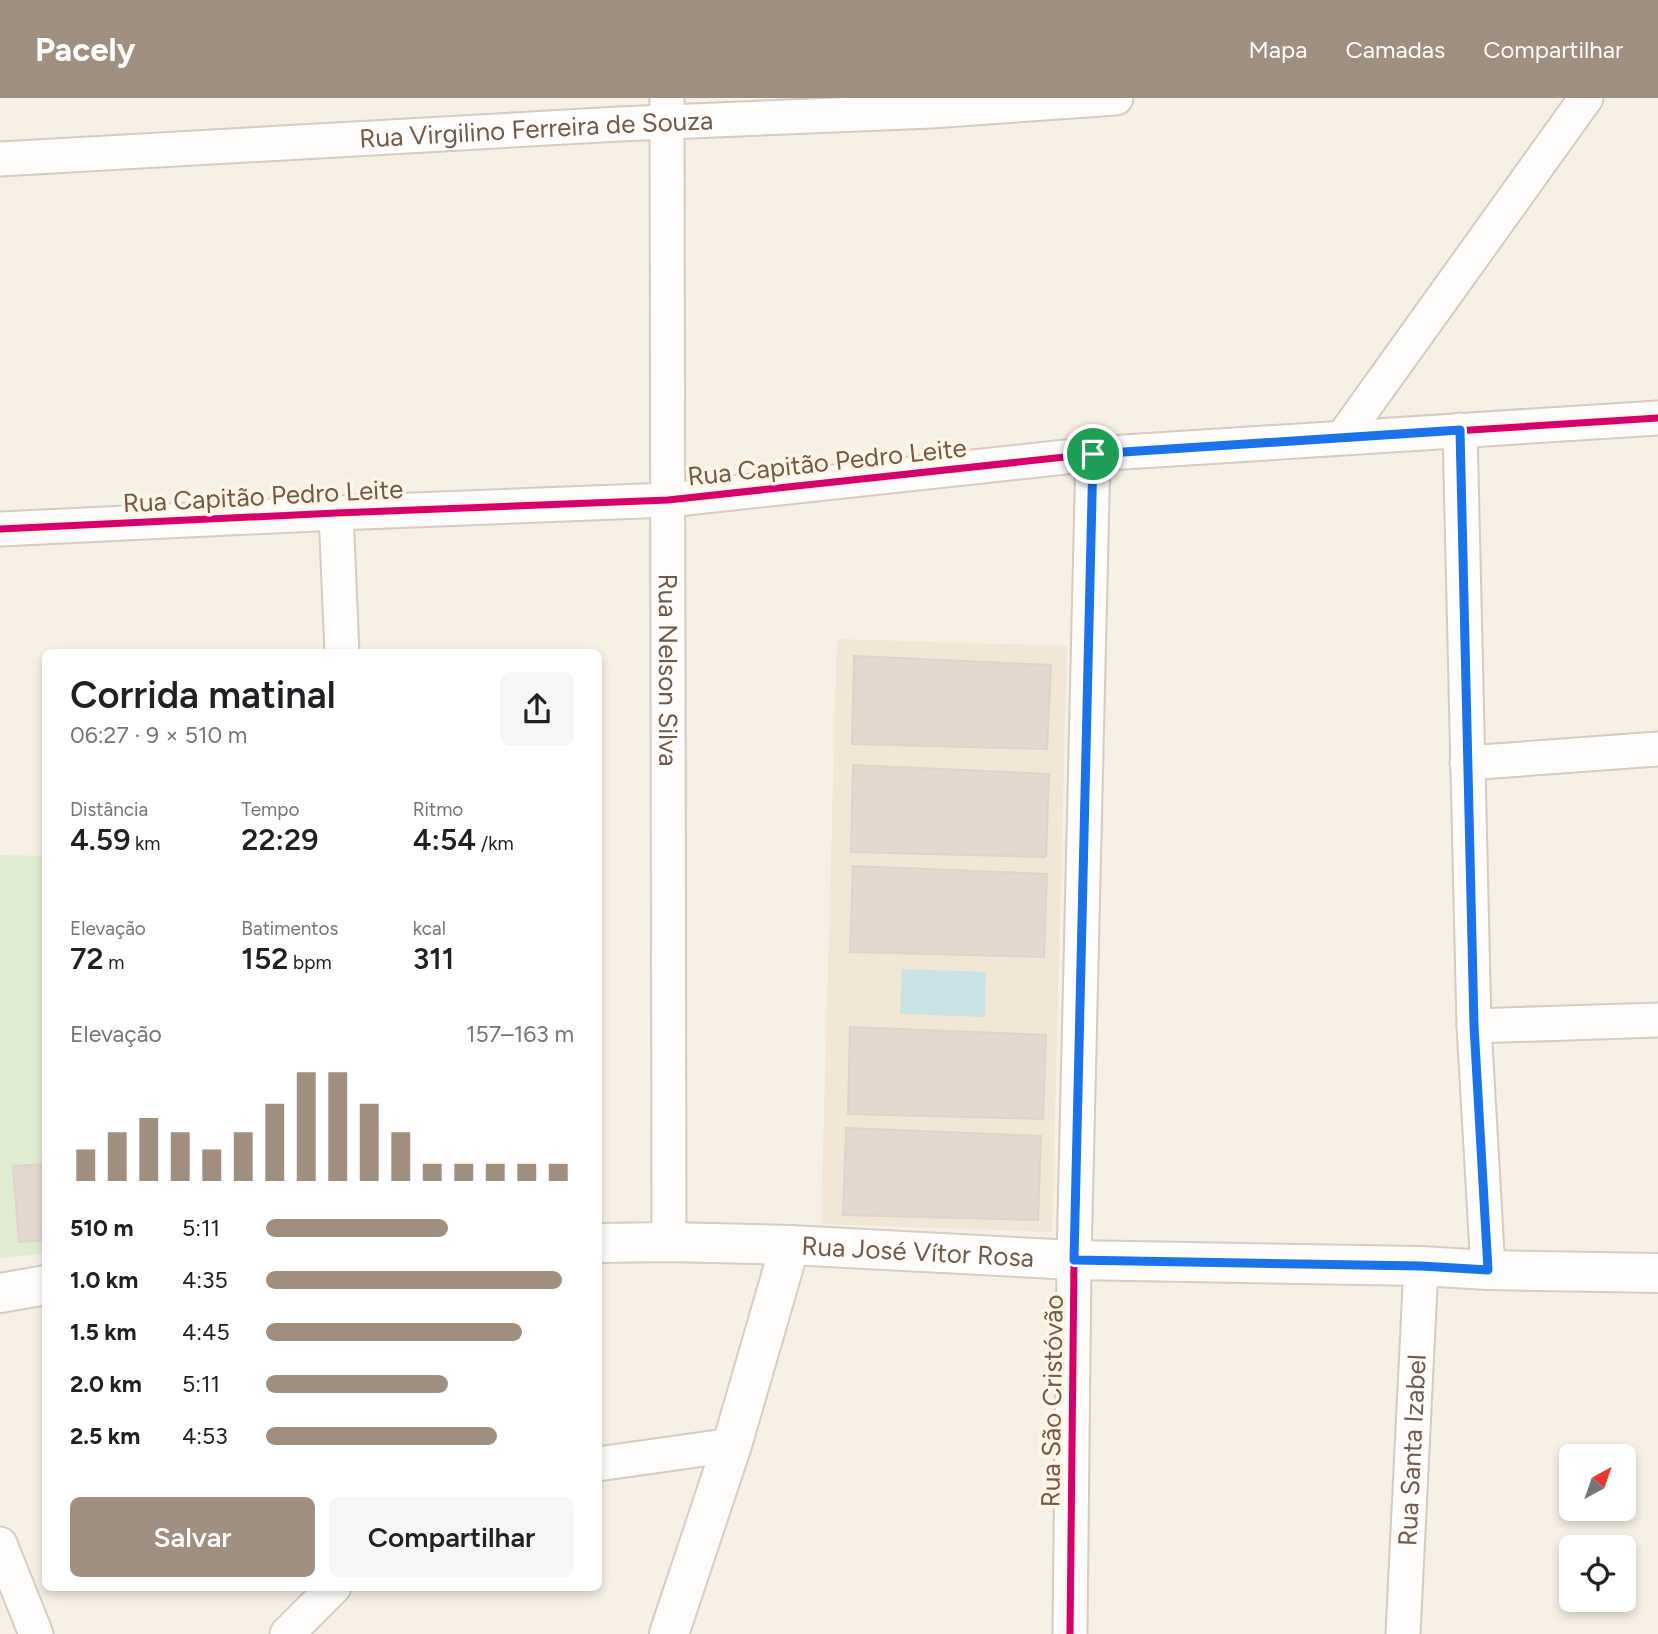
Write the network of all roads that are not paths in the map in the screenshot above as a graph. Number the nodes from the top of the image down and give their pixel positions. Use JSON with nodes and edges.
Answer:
{"nodes":[{"id":1,"x":1116,"y":98,"type":"edge"},
{"id":2,"x":1586,"y":98,"type":"edge"},
{"id":3,"x":932,"y":105,"type":"edge"},
{"id":4,"x":667,"y":110,"type":"edge"},
{"id":5,"x":0,"y":159,"type":"edge"},
{"id":6,"x":1658,"y":418,"type":"edge"},
{"id":7,"x":1460,"y":430,"type":"junction"},
{"id":8,"x":1343,"y":437,"type":"junction"},
{"id":9,"x":1093,"y":454,"type":"junction"},
{"id":10,"x":668,"y":500,"type":"junction"},
{"id":11,"x":336,"y":513,"type":"junction"},
{"id":12,"x":0,"y":530,"type":"edge"},
{"id":13,"x":342,"y":649,"type":"edge"},
{"id":14,"x":1658,"y":749,"type":"edge"},
{"id":15,"x":1467,"y":763,"type":"junction"},
{"id":16,"x":1658,"y":1020,"type":"edge"},
{"id":17,"x":1474,"y":1026,"type":"junction"},
{"id":18,"x":602,"y":1242,"type":"edge"},
{"id":19,"x":669,"y":1242,"type":"junction"},
{"id":20,"x":790,"y":1245,"type":"junction"},
{"id":21,"x":1074,"y":1260,"type":"junction"},
{"id":22,"x":1421,"y":1266,"type":"junction"},
{"id":23,"x":1488,"y":1270,"type":"junction"},
{"id":24,"x":1658,"y":1273,"type":"edge"},
{"id":25,"x":42,"y":1286,"type":"edge"},
{"id":26,"x":0,"y":1293,"type":"edge"},
{"id":27,"x":732,"y":1445,"type":"junction"},
{"id":28,"x":602,"y":1463,"type":"edge"},
{"id":29,"x":0,"y":1544,"type":"edge"},
{"id":30,"x":326,"y":1594,"type":"edge"},
{"id":31,"x":36,"y":1634,"type":"edge"},
{"id":32,"x":287,"y":1634,"type":"edge"},
{"id":33,"x":314,"y":1634,"type":"edge"},
{"id":34,"x":668,"y":1634,"type":"edge"},
{"id":35,"x":1070,"y":1634,"type":"edge"},
{"id":36,"x":1403,"y":1634,"type":"edge"}],
"edges":[{"from":1,"to":3,"type":"street","name":"Rua Virgilino Ferreira de Souza"},
{"from":2,"to":8,"type":"street"},
{"from":3,"to":4,"type":"street","name":"Rua Virgilino Ferreira de Souza"},
{"from":4,"to":5,"type":"street","name":"Rua Virgilino Ferreira de Souza"},
{"from":4,"to":10,"type":"street","name":"Rua Nelson Silva"},
{"from":6,"to":7,"type":"street","name":"Rua Capitão Pedro Leite"},
{"from":7,"to":8,"type":"street","name":"Rua Capitão Pedro Leite"},
{"from":7,"to":15,"type":"street"},
{"from":8,"to":9,"type":"street","name":"Rua Capitão Pedro Leite"},
{"from":9,"to":10,"type":"street","name":"Rua Capitão Pedro Leite"},
{"from":9,"to":21,"type":"street","name":"Rua São Cristóvão"},
{"from":10,"to":11,"type":"street","name":"Rua Capitão Pedro Leite"},
{"from":10,"to":19,"type":"street","name":"Rua Nelson Silva"},
{"from":11,"to":12,"type":"street","name":"Rua Capitão Pedro Leite"},
{"from":11,"to":13,"type":"street"},
{"from":14,"to":15,"type":"street"},
{"from":15,"to":17,"type":"street"},
{"from":16,"to":17,"type":"street"},
{"from":17,"to":23,"type":"street"},
{"from":18,"to":19,"type":"main road","name":"Rua José Vítor Rosa"},
{"from":19,"to":20,"type":"main road","name":"Rua José Vítor Rosa"},
{"from":20,"to":21,"type":"main road","name":"Rua José Vítor Rosa"},
{"from":20,"to":27,"type":"main road"},
{"from":21,"to":22,"type":"main road","name":"Rua José Vítor Rosa"},
{"from":21,"to":35,"type":"street","name":"Rua São Cristóvão"},
{"from":22,"to":23,"type":"main road","name":"Rua José Vítor Rosa"},
{"from":22,"to":36,"type":"street","name":"Rua Santa Izabel"},
{"from":23,"to":24,"type":"main road","name":"Rua José Vítor Rosa"},
{"from":25,"to":26,"type":"main road"},
{"from":27,"to":28,"type":"street"},
{"from":27,"to":34,"type":"main road"},
{"from":29,"to":31,"type":"street"},
{"from":30,"to":32,"type":"street"},
{"from":30,"to":33,"type":"street"}]}
